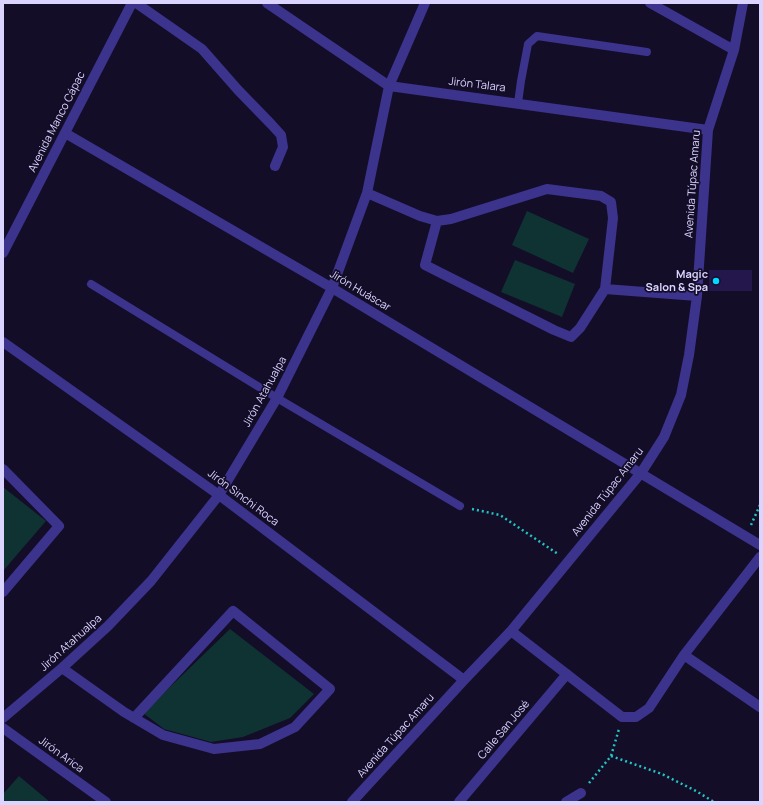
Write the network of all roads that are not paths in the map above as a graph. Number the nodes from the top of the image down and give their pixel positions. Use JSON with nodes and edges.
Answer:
{"nodes":[{"id":1,"x":132,"y":3,"type":"edge"},
{"id":2,"x":136,"y":3,"type":"edge"},
{"id":3,"x":267,"y":3,"type":"edge"},
{"id":4,"x":425,"y":3,"type":"edge"},
{"id":5,"x":650,"y":3,"type":"edge"},
{"id":6,"x":743,"y":3,"type":"edge"},
{"id":7,"x":734,"y":50,"type":"junction"},
{"id":8,"x":647,"y":52,"type":"dead end"},
{"id":9,"x":389,"y":86,"type":"junction"},
{"id":10,"x":518,"y":103,"type":"junction"},
{"id":11,"x":708,"y":130,"type":"junction"},
{"id":12,"x":65,"y":133,"type":"junction"},
{"id":13,"x":275,"y":166,"type":"dead end"},
{"id":14,"x":367,"y":193,"type":"junction"},
{"id":15,"x":438,"y":221,"type":"junction"},
{"id":16,"x":3,"y":253,"type":"edge"},
{"id":17,"x":91,"y":284,"type":"dead end"},
{"id":18,"x":332,"y":288,"type":"junction"},
{"id":19,"x":605,"y":290,"type":"junction"},
{"id":20,"x":697,"y":296,"type":"junction"},
{"id":21,"x":3,"y":342,"type":"edge"},
{"id":22,"x":277,"y":398,"type":"junction"},
{"id":23,"x":3,"y":469,"type":"edge"},
{"id":24,"x":641,"y":473,"type":"junction"},
{"id":25,"x":220,"y":495,"type":"junction"},
{"id":26,"x":460,"y":506,"type":"road end"},
{"id":27,"x":760,"y":545,"type":"edge"},
{"id":28,"x":760,"y":557,"type":"edge"},
{"id":29,"x":3,"y":592,"type":"edge"},
{"id":30,"x":511,"y":631,"type":"junction"},
{"id":31,"x":684,"y":655,"type":"junction"},
{"id":32,"x":62,"y":668,"type":"junction"},
{"id":33,"x":567,"y":674,"type":"junction"},
{"id":34,"x":464,"y":680,"type":"junction"},
{"id":35,"x":760,"y":707,"type":"edge"},
{"id":36,"x":3,"y":718,"type":"edge"},
{"id":37,"x":134,"y":718,"type":"junction"},
{"id":38,"x":3,"y":728,"type":"edge"},
{"id":39,"x":581,"y":794,"type":"road end"},
{"id":40,"x":106,"y":802,"type":"edge"},
{"id":41,"x":352,"y":802,"type":"edge"},
{"id":42,"x":459,"y":802,"type":"edge"},
{"id":43,"x":566,"y":802,"type":"edge"}],
"edges":[{"from":1,"to":12,"type":"street","name":"Avenida Manco Cápac"},
{"from":2,"to":13,"type":"street"},
{"from":3,"to":9,"type":"street","name":"Jirón Talara"},
{"from":4,"to":9,"type":"street","name":"Jirón Atahualpa"},
{"from":5,"to":7,"type":"street"},
{"from":6,"to":7,"type":"street","name":"Avenida Túpac Amaru"},
{"from":7,"to":11,"type":"street","name":"Avenida Túpac Amaru"},
{"from":8,"to":10,"type":"lane"},
{"from":9,"to":10,"type":"street","name":"Jirón Talara"},
{"from":9,"to":14,"type":"street","name":"Jirón Atahualpa"},
{"from":10,"to":11,"type":"street","name":"Jirón Talara"},
{"from":11,"to":20,"type":"street","name":"Avenida Túpac Amaru"},
{"from":12,"to":16,"type":"street","name":"Avenida Manco Cápac"},
{"from":12,"to":18,"type":"street","name":"Jirón Huáscar"},
{"from":14,"to":15,"type":"street"},
{"from":14,"to":18,"type":"street","name":"Jirón Atahualpa"},
{"from":15,"to":19,"type":"street"},
{"from":15,"to":19,"type":"street"},
{"from":17,"to":22,"type":"lane"},
{"from":18,"to":22,"type":"street","name":"Jirón Atahualpa"},
{"from":18,"to":24,"type":"street","name":"Jirón Huáscar"},
{"from":19,"to":20,"type":"street"},
{"from":20,"to":24,"type":"street","name":"Avenida Túpac Amaru"},
{"from":21,"to":25,"type":"street","name":"Jirón Sinchi Roca"},
{"from":22,"to":25,"type":"street","name":"Jirón Atahualpa"},
{"from":22,"to":26,"type":"lane"},
{"from":23,"to":29,"type":"street"},
{"from":24,"to":27,"type":"street","name":"Jirón Huáscar"},
{"from":24,"to":30,"type":"street","name":"Avenida Túpac Amaru"},
{"from":25,"to":32,"type":"street","name":"Jirón Atahualpa"},
{"from":25,"to":34,"type":"street","name":"Jirón Sinchi Roca"},
{"from":28,"to":31,"type":"street"},
{"from":30,"to":33,"type":"street"},
{"from":30,"to":34,"type":"street","name":"Avenida Túpac Amaru"},
{"from":31,"to":33,"type":"street"},
{"from":31,"to":35,"type":"street"},
{"from":32,"to":36,"type":"street","name":"Jirón Atahualpa"},
{"from":32,"to":37,"type":"street"},
{"from":33,"to":42,"type":"street","name":"Calle San José"},
{"from":34,"to":41,"type":"street","name":"Avenida Túpac Amaru"},
{"from":37,"to":37,"type":"street"},
{"from":38,"to":40,"type":"street","name":"Jirón Arica"},
{"from":39,"to":43,"type":"street"}]}
